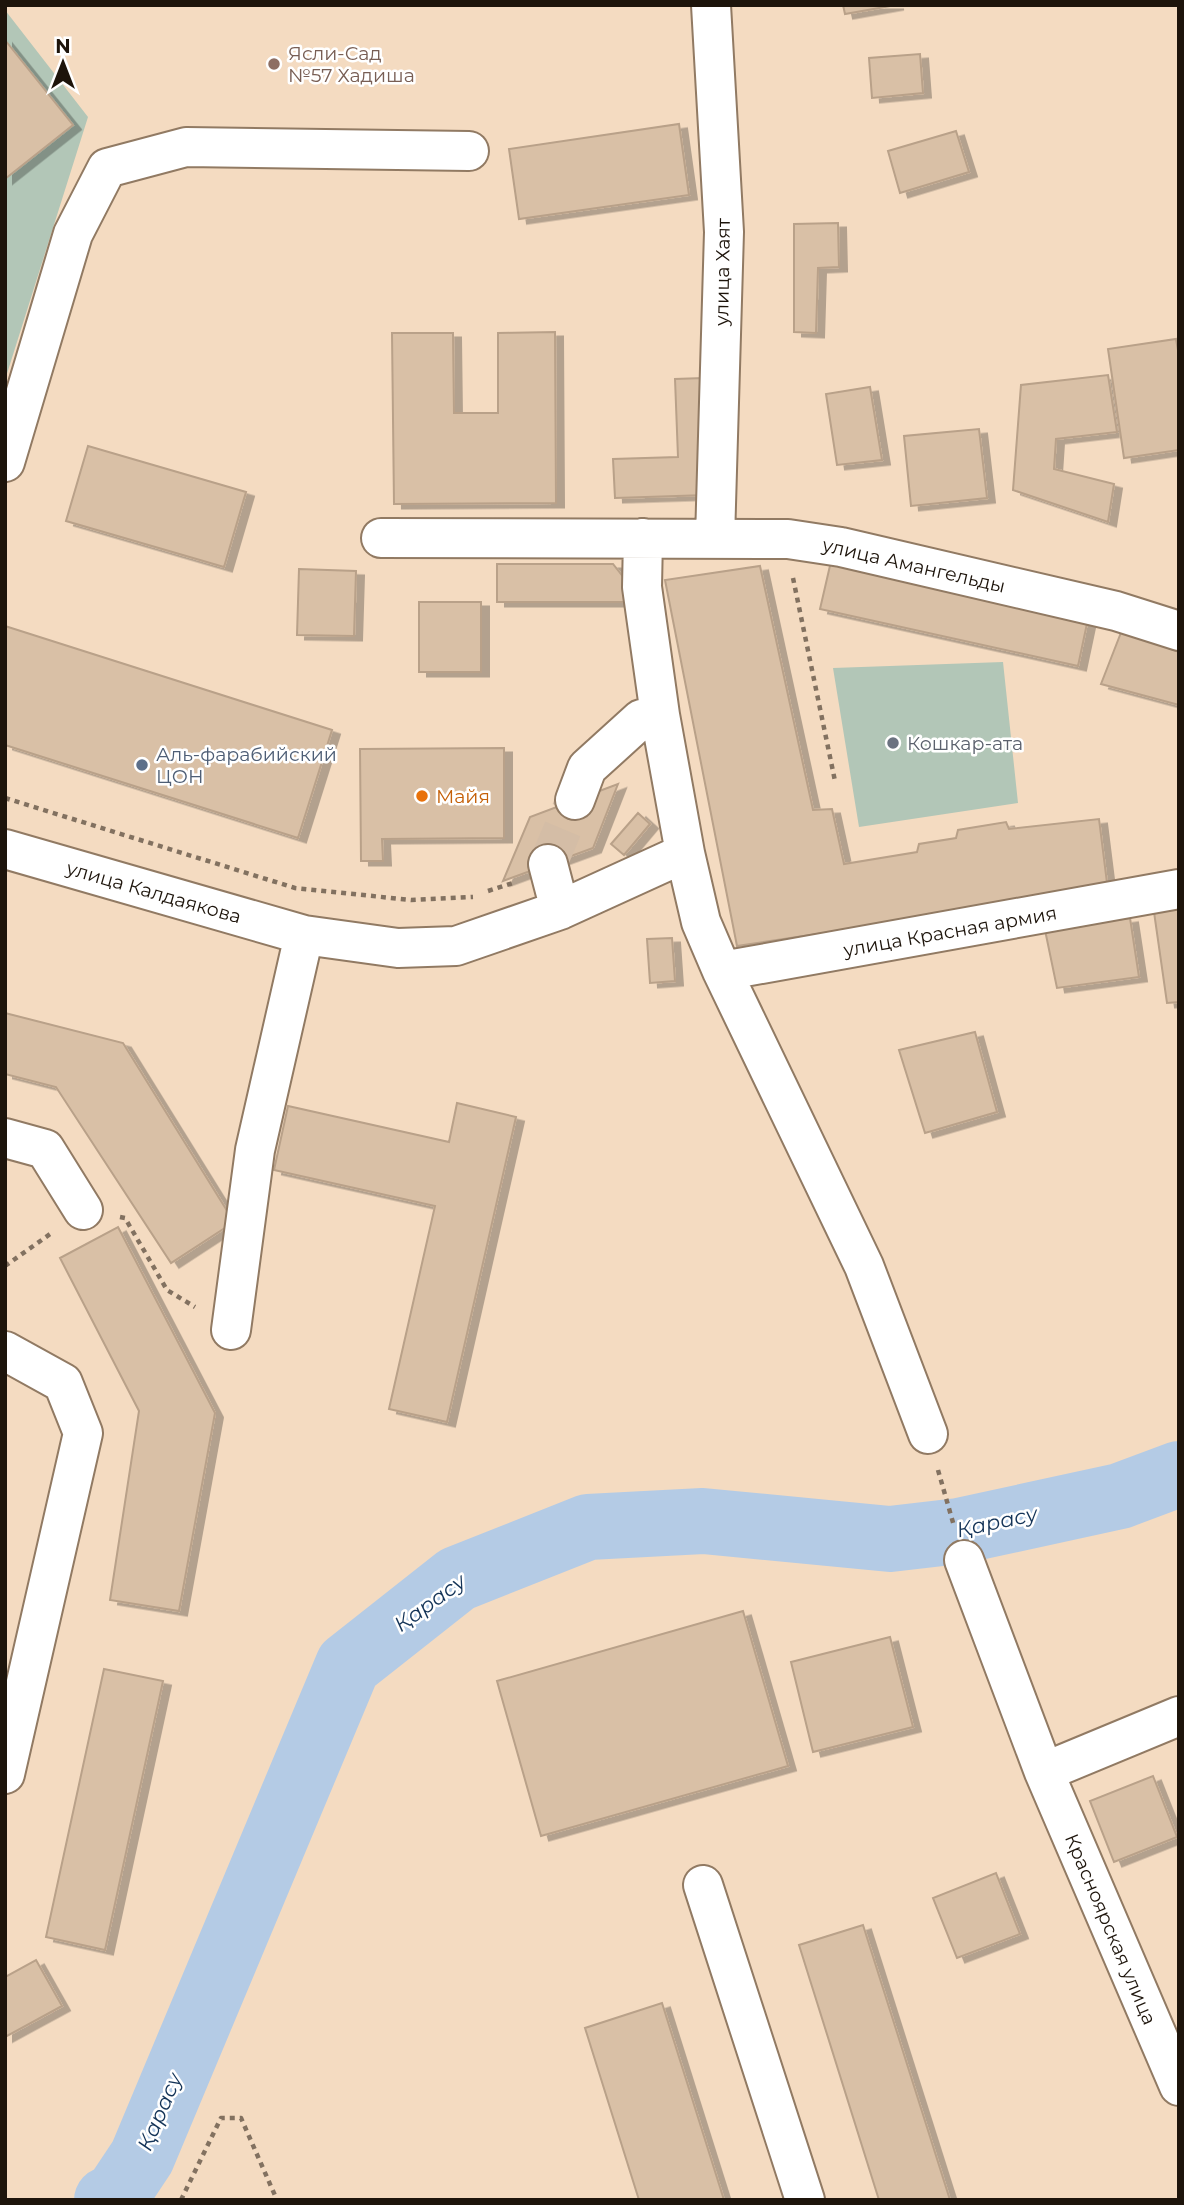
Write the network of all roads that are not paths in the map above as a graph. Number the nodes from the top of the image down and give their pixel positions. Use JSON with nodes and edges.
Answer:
{"nodes":[{"id":1,"x":711,"y":5,"type":"edge"},
{"id":2,"x":469,"y":151,"type":"dead end"},
{"id":3,"x":5,"y":462,"type":"edge"},
{"id":4,"x":381,"y":537,"type":"dead end"},
{"id":5,"x":643,"y":538,"type":"junction"},
{"id":6,"x":715,"y":539,"type":"junction"},
{"id":7,"x":1179,"y":631,"type":"edge"},
{"id":8,"x":660,"y":715,"type":"junction"},
{"id":9,"x":575,"y":800,"type":"tunnel mouth"},
{"id":10,"x":5,"y":849,"type":"edge"},
{"id":11,"x":685,"y":853,"type":"junction"},
{"id":12,"x":549,"y":867,"type":"tunnel mouth"},
{"id":13,"x":1179,"y":890,"type":"edge"},
{"id":14,"x":560,"y":910,"type":"junction"},
{"id":15,"x":303,"y":935,"type":"junction"},
{"id":16,"x":722,"y":971,"type":"junction"},
{"id":17,"x":5,"y":1138,"type":"edge"},
{"id":18,"x":83,"y":1210,"type":"road end"},
{"id":19,"x":231,"y":1330,"type":"road end"},
{"id":20,"x":5,"y":1351,"type":"edge"},
{"id":21,"x":928,"y":1434,"type":"dead end"},
{"id":22,"x":960,"y":1545,"type":"road end"},
{"id":23,"x":1179,"y":1716,"type":"edge"},
{"id":24,"x":1044,"y":1772,"type":"junction"},
{"id":25,"x":5,"y":1774,"type":"edge"},
{"id":26,"x":703,"y":1885,"type":"dead end"},
{"id":27,"x":1179,"y":2086,"type":"edge"},
{"id":28,"x":805,"y":2200,"type":"edge"}],
"edges":[{"from":1,"to":6,"type":"street","name":"улица Хаят"},
{"from":2,"to":3,"type":"street"},
{"from":4,"to":5,"type":"street","name":"улица Амангельды"},
{"from":5,"to":6,"type":"street","name":"улица Амангельды"},
{"from":5,"to":8,"type":"street"},
{"from":6,"to":7,"type":"street","name":"улица Амангельды"},
{"from":8,"to":9,"type":"street"},
{"from":8,"to":11,"type":"street"},
{"from":10,"to":15,"type":"street","name":"улица Калдаякова"},
{"from":11,"to":14,"type":"street","name":"улица Калдаякова"},
{"from":11,"to":16,"type":"street"},
{"from":12,"to":14,"type":"street"},
{"from":13,"to":16,"type":"street","name":"улица Красная армия"},
{"from":14,"to":15,"type":"street","name":"улица Калдаякова"},
{"from":15,"to":19,"type":"street"},
{"from":16,"to":21,"type":"street"},
{"from":17,"to":18,"type":"street"},
{"from":20,"to":25,"type":"street"},
{"from":22,"to":24,"type":"street","name":"Красноярская улица"},
{"from":23,"to":24,"type":"street"},
{"from":24,"to":27,"type":"street","name":"Красноярская улица"},
{"from":26,"to":28,"type":"street"}]}
